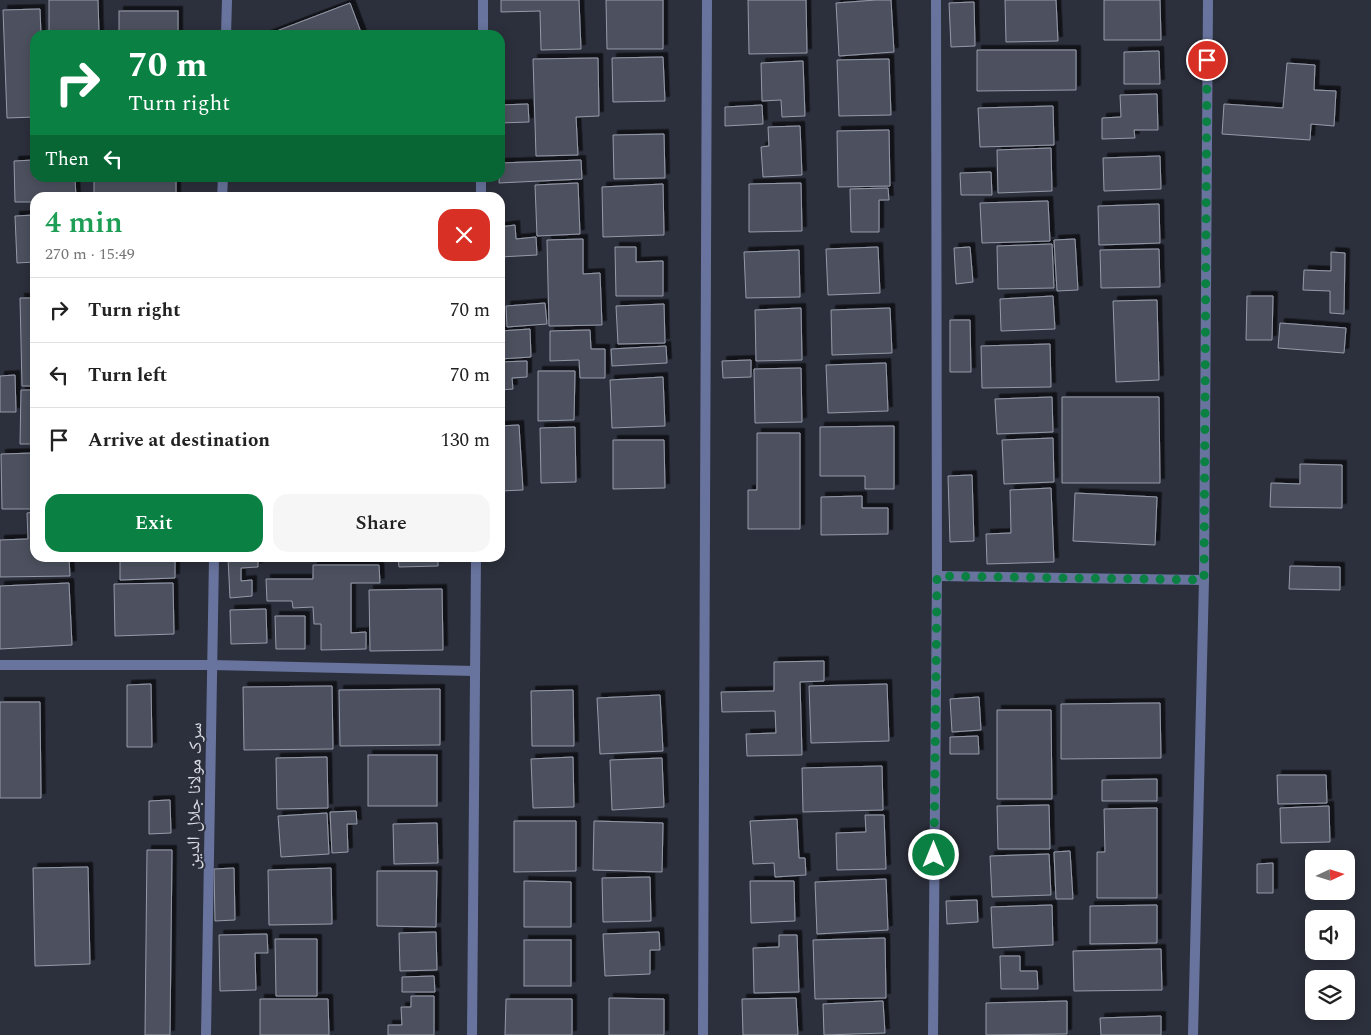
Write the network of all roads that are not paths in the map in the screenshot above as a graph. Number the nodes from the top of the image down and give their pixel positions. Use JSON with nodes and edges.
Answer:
{"nodes":[{"id":1,"x":227,"y":0,"type":"edge"},
{"id":2,"x":484,"y":0,"type":"edge"},
{"id":3,"x":707,"y":0,"type":"edge"},
{"id":4,"x":936,"y":0,"type":"edge"},
{"id":5,"x":1208,"y":0,"type":"edge"},
{"id":6,"x":226,"y":30,"type":"edge"},
{"id":7,"x":483,"y":30,"type":"edge"},
{"id":8,"x":214,"y":562,"type":"edge"},
{"id":9,"x":476,"y":562,"type":"edge"},
{"id":10,"x":937,"y":576,"type":"junction"},
{"id":11,"x":1204,"y":580,"type":"junction"},
{"id":12,"x":0,"y":665,"type":"edge"},
{"id":13,"x":212,"y":665,"type":"junction"},
{"id":14,"x":475,"y":671,"type":"junction"},
{"id":15,"x":206,"y":1035,"type":"edge"},
{"id":16,"x":472,"y":1035,"type":"edge"},
{"id":17,"x":703,"y":1035,"type":"edge"},
{"id":18,"x":933,"y":1035,"type":"edge"},
{"id":19,"x":1193,"y":1035,"type":"edge"}],
"edges":[{"from":1,"to":6,"type":"street"},
{"from":2,"to":7,"type":"street"},
{"from":3,"to":17,"type":"street"},
{"from":4,"to":10,"type":"street"},
{"from":5,"to":11,"type":"street"},
{"from":8,"to":13,"type":"street","name":"سرک مولانا جلال الدین"},
{"from":9,"to":14,"type":"street"},
{"from":10,"to":11,"type":"street"},
{"from":10,"to":18,"type":"street"},
{"from":11,"to":19,"type":"street"},
{"from":12,"to":13,"type":"street"},
{"from":13,"to":14,"type":"street"},
{"from":13,"to":15,"type":"street","name":"سرک مولانا جلال الدین"},
{"from":14,"to":16,"type":"street"}]}
